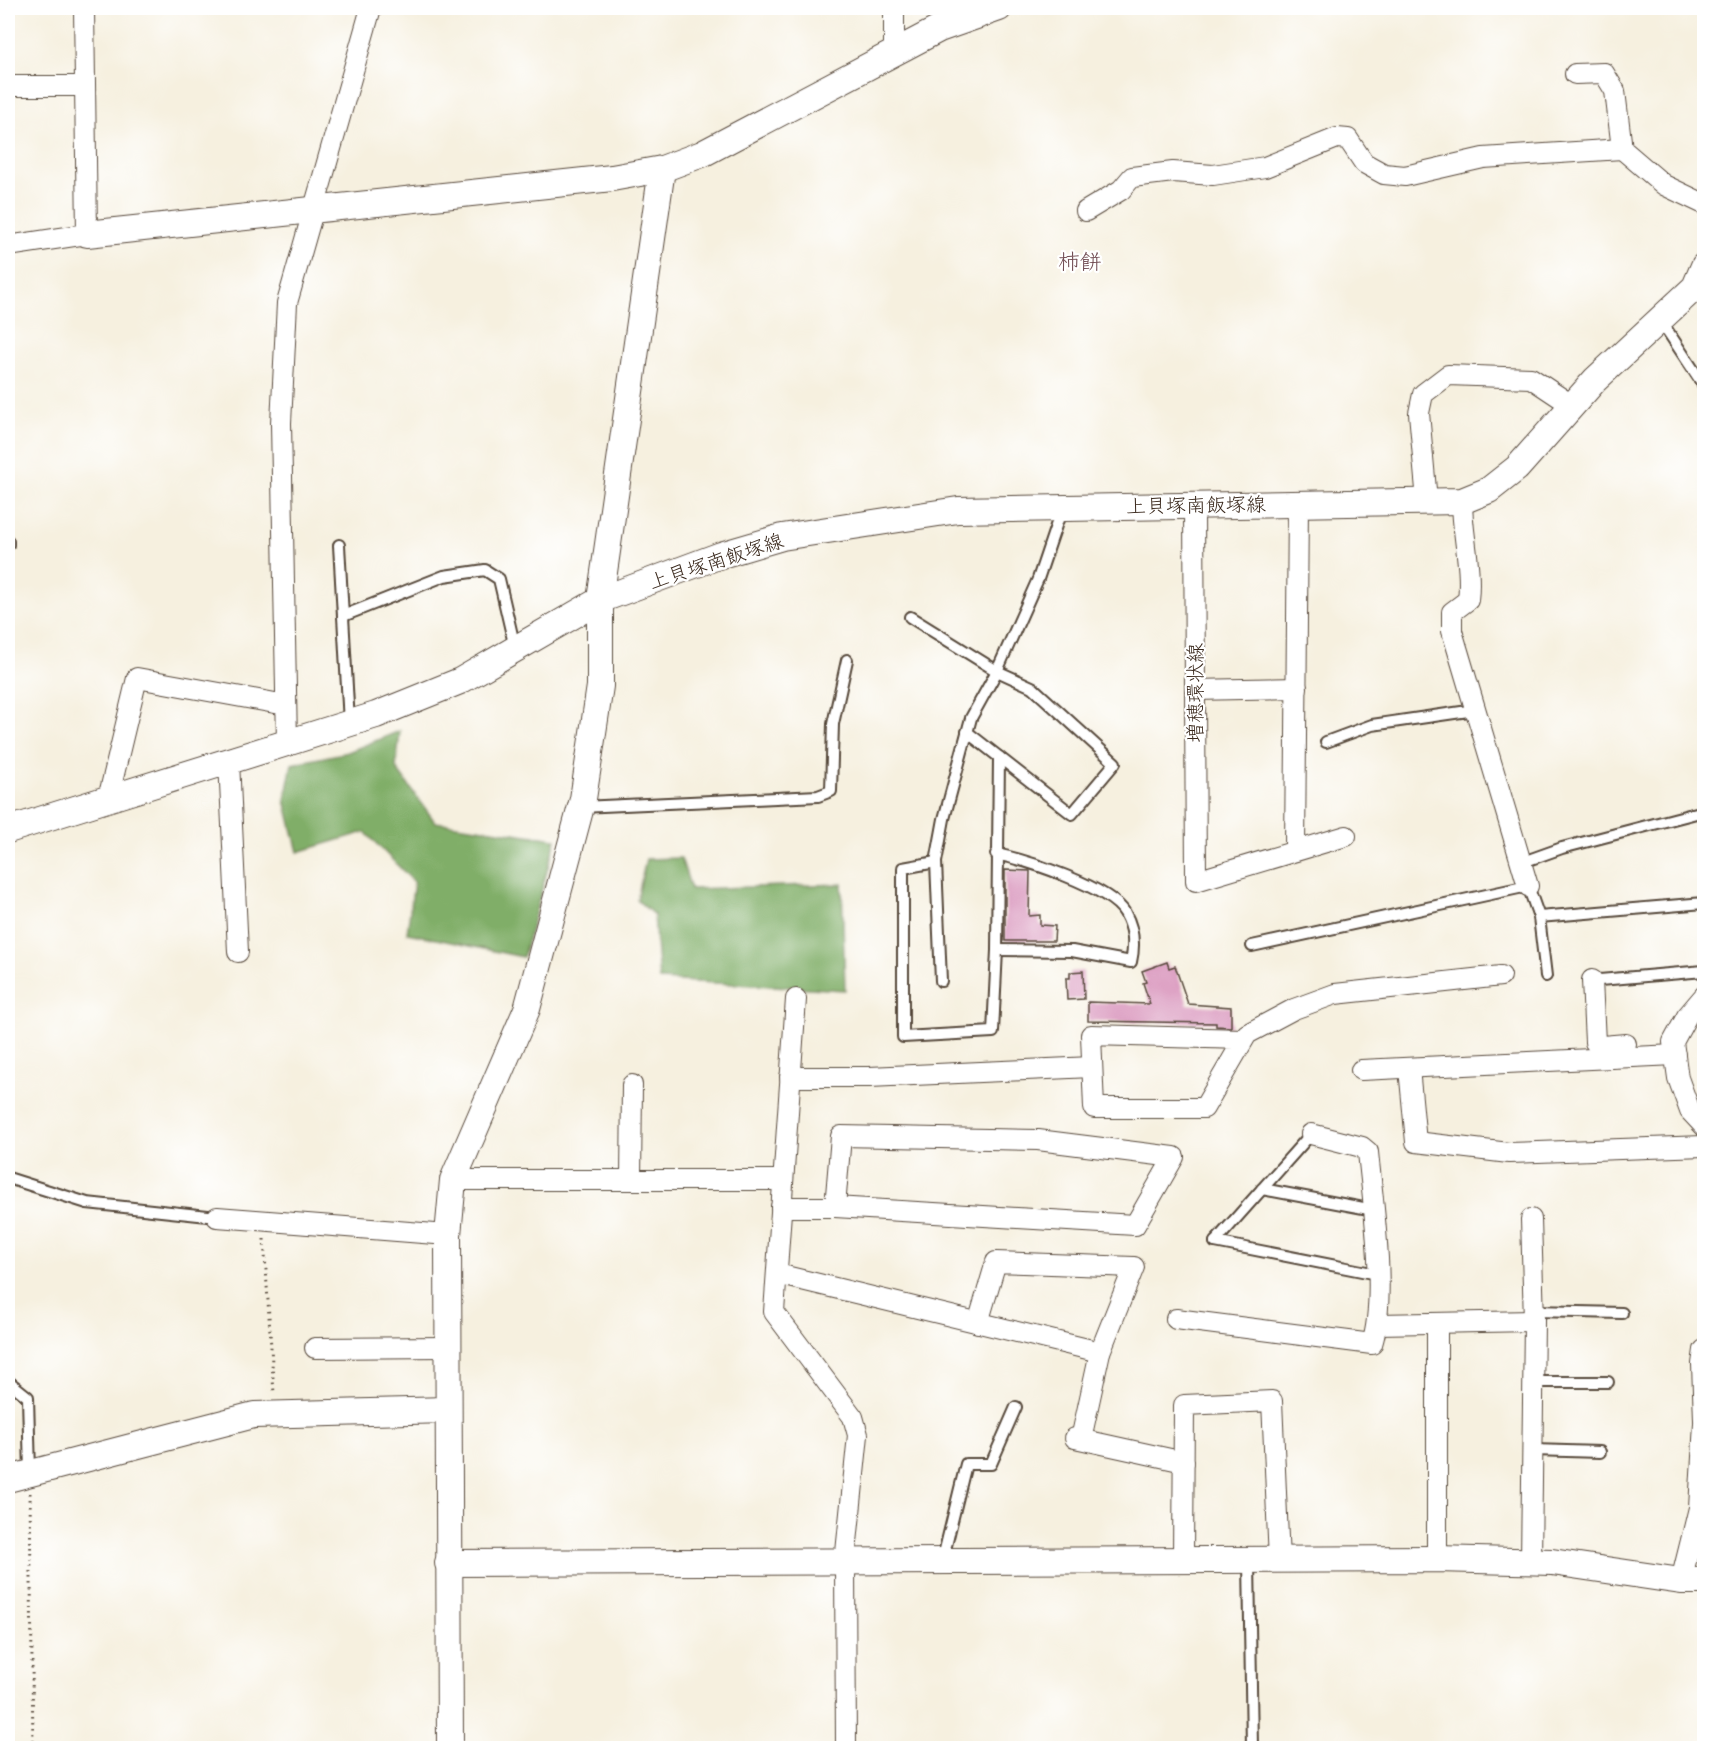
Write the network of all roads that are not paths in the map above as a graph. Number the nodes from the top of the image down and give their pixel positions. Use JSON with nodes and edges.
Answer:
{"nodes":[{"id":1,"x":84,"y":8,"type":"edge"},
{"id":2,"x":371,"y":8,"type":"edge"},
{"id":3,"x":894,"y":8,"type":"edge"},
{"id":4,"x":999,"y":8,"type":"edge"},
{"id":5,"x":894,"y":53,"type":"junction"},
{"id":6,"x":1575,"y":74,"type":"dead end"},
{"id":7,"x":8,"y":86,"type":"edge"},
{"id":8,"x":84,"y":86,"type":"junction"},
{"id":9,"x":1622,"y":149,"type":"junction"},
{"id":10,"x":662,"y":169,"type":"junction"},
{"id":11,"x":1704,"y":204,"type":"edge"},
{"id":12,"x":314,"y":209,"type":"junction"},
{"id":13,"x":1086,"y":211,"type":"dead end"},
{"id":14,"x":87,"y":234,"type":"junction"},
{"id":15,"x":8,"y":246,"type":"edge"},
{"id":16,"x":1704,"y":267,"type":"edge"},
{"id":17,"x":1661,"y":321,"type":"junction"},
{"id":18,"x":1704,"y":386,"type":"edge"},
{"id":19,"x":1573,"y":406,"type":"junction"},
{"id":20,"x":1427,"y":501,"type":"junction"},
{"id":21,"x":1462,"y":501,"type":"junction"},
{"id":22,"x":1298,"y":503,"type":"junction"},
{"id":23,"x":1194,"y":504,"type":"junction"},
{"id":24,"x":1063,"y":507,"type":"junction"},
{"id":25,"x":339,"y":545,"type":"dead end"},
{"id":26,"x":600,"y":600,"type":"junction"},
{"id":27,"x":343,"y":616,"type":"junction"},
{"id":28,"x":910,"y":617,"type":"dead end"},
{"id":29,"x":515,"y":649,"type":"junction"},
{"id":30,"x":847,"y":660,"type":"dead end"},
{"id":31,"x":997,"y":671,"type":"junction"},
{"id":32,"x":1297,"y":688,"type":"junction"},
{"id":33,"x":1195,"y":690,"type":"junction"},
{"id":34,"x":286,"y":705,"type":"junction"},
{"id":35,"x":1475,"y":710,"type":"junction"},
{"id":36,"x":349,"y":723,"type":"junction"},
{"id":37,"x":967,"y":732,"type":"junction"},
{"id":38,"x":1326,"y":742,"type":"dead end"},
{"id":39,"x":287,"y":743,"type":"junction"},
{"id":40,"x":999,"y":757,"type":"junction"},
{"id":41,"x":229,"y":761,"type":"junction"},
{"id":42,"x":108,"y":799,"type":"junction"},
{"id":43,"x":581,"y":807,"type":"junction"},
{"id":44,"x":1704,"y":811,"type":"edge"},
{"id":45,"x":8,"y":830,"type":"edge"},
{"id":46,"x":1346,"y":836,"type":"dead end"},
{"id":47,"x":1295,"y":851,"type":"junction"},
{"id":48,"x":996,"y":854,"type":"junction"},
{"id":49,"x":936,"y":862,"type":"junction"},
{"id":50,"x":1520,"y":863,"type":"junction"},
{"id":51,"x":1528,"y":886,"type":"junction"},
{"id":52,"x":1704,"y":903,"type":"edge"},
{"id":53,"x":1539,"y":917,"type":"junction"},
{"id":54,"x":1252,"y":946,"type":"dead end"},
{"id":55,"x":998,"y":950,"type":"junction"},
{"id":56,"x":238,"y":952,"type":"dead end"},
{"id":57,"x":1704,"y":971,"type":"edge"},
{"id":58,"x":1501,"y":976,"type":"dead end"},
{"id":59,"x":1546,"y":976,"type":"dead end"},
{"id":60,"x":941,"y":981,"type":"dead end"},
{"id":61,"x":1588,"y":981,"type":"joint"},
{"id":62,"x":1704,"y":996,"type":"edge"},
{"id":63,"x":796,"y":999,"type":"dead end"},
{"id":64,"x":1244,"y":1039,"type":"junction"},
{"id":65,"x":1674,"y":1048,"type":"junction"},
{"id":66,"x":1092,"y":1067,"type":"junction"},
{"id":67,"x":1408,"y":1068,"type":"junction"},
{"id":68,"x":1361,"y":1070,"type":"dead end"},
{"id":69,"x":790,"y":1077,"type":"junction"},
{"id":70,"x":632,"y":1085,"type":"dead end"},
{"id":71,"x":1704,"y":1126,"type":"edge"},
{"id":72,"x":1311,"y":1134,"type":"joint"},
{"id":73,"x":1704,"y":1146,"type":"edge"},
{"id":74,"x":8,"y":1178,"type":"edge"},
{"id":75,"x":453,"y":1180,"type":"junction"},
{"id":76,"x":631,"y":1180,"type":"junction"},
{"id":77,"x":783,"y":1180,"type":"junction"},
{"id":78,"x":1262,"y":1189,"type":"junction"},
{"id":79,"x":781,"y":1207,"type":"junction"},
{"id":80,"x":835,"y":1207,"type":"junction"},
{"id":81,"x":1374,"y":1210,"type":"junction"},
{"id":82,"x":217,"y":1217,"type":"joint"},
{"id":83,"x":1531,"y":1219,"type":"dead end"},
{"id":84,"x":448,"y":1235,"type":"junction"},
{"id":85,"x":777,"y":1274,"type":"junction"},
{"id":86,"x":1377,"y":1274,"type":"junction"},
{"id":87,"x":1622,"y":1313,"type":"dead end"},
{"id":88,"x":1534,"y":1316,"type":"junction"},
{"id":89,"x":1176,"y":1319,"type":"dead end"},
{"id":90,"x":978,"y":1323,"type":"junction"},
{"id":91,"x":1437,"y":1323,"type":"junction"},
{"id":92,"x":1378,"y":1324,"type":"junction"},
{"id":93,"x":448,"y":1347,"type":"junction"},
{"id":94,"x":315,"y":1348,"type":"dead end"},
{"id":95,"x":1704,"y":1350,"type":"edge"},
{"id":96,"x":1100,"y":1353,"type":"junction"},
{"id":97,"x":8,"y":1381,"type":"edge"},
{"id":98,"x":1534,"y":1382,"type":"junction"},
{"id":99,"x":1608,"y":1382,"type":"dead end"},
{"id":100,"x":1016,"y":1407,"type":"dead end"},
{"id":101,"x":448,"y":1410,"type":"junction"},
{"id":102,"x":1704,"y":1422,"type":"edge"},
{"id":103,"x":1533,"y":1450,"type":"junction"},
{"id":104,"x":1600,"y":1452,"type":"dead end"},
{"id":105,"x":1184,"y":1462,"type":"junction"},
{"id":106,"x":19,"y":1476,"type":"edge"},
{"id":107,"x":1437,"y":1559,"type":"junction"},
{"id":108,"x":1183,"y":1561,"type":"junction"},
{"id":109,"x":1249,"y":1561,"type":"junction"},
{"id":110,"x":1279,"y":1561,"type":"junction"},
{"id":111,"x":1532,"y":1561,"type":"junction"},
{"id":112,"x":845,"y":1562,"type":"junction"},
{"id":113,"x":942,"y":1562,"type":"junction"},
{"id":114,"x":448,"y":1563,"type":"junction"},
{"id":115,"x":1693,"y":1581,"type":"edge"},
{"id":116,"x":450,"y":1749,"type":"edge"},
{"id":117,"x":846,"y":1749,"type":"edge"},
{"id":118,"x":1252,"y":1749,"type":"edge"}],
"edges":[{"from":1,"to":8,"type":"street"},
{"from":2,"to":12,"type":"street"},
{"from":3,"to":5,"type":"street"},
{"from":4,"to":5,"type":"street"},
{"from":5,"to":10,"type":"street"},
{"from":6,"to":9,"type":"street"},
{"from":7,"to":8,"type":"street"},
{"from":8,"to":14,"type":"street"},
{"from":9,"to":11,"type":"street"},
{"from":9,"to":13,"type":"street"},
{"from":10,"to":12,"type":"street"},
{"from":10,"to":26,"type":"street"},
{"from":12,"to":14,"type":"street"},
{"from":12,"to":34,"type":"street"},
{"from":14,"to":15,"type":"street"},
{"from":16,"to":17,"type":"street","name":"上貝塚南飯塚線"},
{"from":17,"to":18,"type":"lane"},
{"from":17,"to":19,"type":"street","name":"上貝塚南飯塚線"},
{"from":19,"to":20,"type":"street"},
{"from":19,"to":21,"type":"street","name":"上貝塚南飯塚線"},
{"from":20,"to":21,"type":"street","name":"上貝塚南飯塚線"},
{"from":20,"to":22,"type":"street","name":"上貝塚南飯塚線"},
{"from":21,"to":35,"type":"street"},
{"from":22,"to":23,"type":"street","name":"上貝塚南飯塚線"},
{"from":22,"to":32,"type":"street"},
{"from":23,"to":24,"type":"street","name":"上貝塚南飯塚線"},
{"from":23,"to":33,"type":"street","name":"増穂環状線"},
{"from":24,"to":26,"type":"street","name":"上貝塚南飯塚線"},
{"from":24,"to":31,"type":"lane"},
{"from":25,"to":27,"type":"lane"},
{"from":26,"to":29,"type":"street","name":"上貝塚南飯塚線"},
{"from":26,"to":43,"type":"street"},
{"from":27,"to":29,"type":"lane"},
{"from":27,"to":36,"type":"lane"},
{"from":28,"to":31,"type":"lane"},
{"from":29,"to":36,"type":"street","name":"上貝塚南飯塚線"},
{"from":30,"to":43,"type":"lane"},
{"from":31,"to":37,"type":"lane"},
{"from":31,"to":40,"type":"lane"},
{"from":32,"to":33,"type":"street"},
{"from":32,"to":47,"type":"street"},
{"from":33,"to":47,"type":"street","name":"増穂環状線"},
{"from":34,"to":39,"type":"street"},
{"from":34,"to":42,"type":"street"},
{"from":35,"to":38,"type":"lane"},
{"from":35,"to":50,"type":"street"},
{"from":36,"to":39,"type":"street","name":"上貝塚南飯塚線"},
{"from":37,"to":40,"type":"lane"},
{"from":37,"to":49,"type":"lane"},
{"from":39,"to":41,"type":"street","name":"上貝塚南飯塚線"},
{"from":40,"to":48,"type":"lane"},
{"from":41,"to":42,"type":"street","name":"上貝塚南飯塚線"},
{"from":41,"to":56,"type":"street"},
{"from":42,"to":45,"type":"street","name":"上貝塚南飯塚線"},
{"from":43,"to":75,"type":"street"},
{"from":44,"to":50,"type":"lane"},
{"from":46,"to":47,"type":"street"},
{"from":48,"to":55,"type":"lane"},
{"from":48,"to":55,"type":"lane"},
{"from":49,"to":55,"type":"lane"},
{"from":49,"to":60,"type":"lane"},
{"from":50,"to":51,"type":"street"},
{"from":51,"to":53,"type":"lane"},
{"from":51,"to":54,"type":"lane"},
{"from":52,"to":53,"type":"lane"},
{"from":53,"to":59,"type":"lane"},
{"from":57,"to":61,"type":"lane"},
{"from":58,"to":64,"type":"street"},
{"from":61,"to":65,"type":"street"},
{"from":62,"to":65,"type":"street"},
{"from":63,"to":69,"type":"street"},
{"from":64,"to":66,"type":"street"},
{"from":64,"to":66,"type":"street"},
{"from":65,"to":67,"type":"street"},
{"from":65,"to":71,"type":"street"},
{"from":66,"to":69,"type":"street"},
{"from":67,"to":68,"type":"street"},
{"from":67,"to":73,"type":"street"},
{"from":69,"to":77,"type":"street"},
{"from":70,"to":76,"type":"street"},
{"from":72,"to":78,"type":"lane"},
{"from":72,"to":81,"type":"street"},
{"from":74,"to":82,"type":"lane"},
{"from":75,"to":76,"type":"street"},
{"from":75,"to":84,"type":"street"},
{"from":76,"to":77,"type":"street"},
{"from":77,"to":79,"type":"street"},
{"from":78,"to":81,"type":"lane"},
{"from":78,"to":86,"type":"lane"},
{"from":79,"to":80,"type":"street"},
{"from":79,"to":85,"type":"street"},
{"from":80,"to":80,"type":"street"},
{"from":81,"to":86,"type":"street"},
{"from":82,"to":84,"type":"street"},
{"from":83,"to":88,"type":"street"},
{"from":84,"to":93,"type":"street"},
{"from":85,"to":90,"type":"street"},
{"from":85,"to":112,"type":"street"},
{"from":86,"to":92,"type":"street"},
{"from":87,"to":88,"type":"lane"},
{"from":88,"to":91,"type":"street"},
{"from":88,"to":98,"type":"street"},
{"from":89,"to":92,"type":"street"},
{"from":90,"to":96,"type":"street"},
{"from":90,"to":96,"type":"street"},
{"from":91,"to":92,"type":"street"},
{"from":91,"to":107,"type":"street"},
{"from":93,"to":94,"type":"street"},
{"from":93,"to":101,"type":"street"},
{"from":95,"to":102,"type":"street"},
{"from":96,"to":105,"type":"street"},
{"from":97,"to":106,"type":"lane"},
{"from":98,"to":99,"type":"lane"},
{"from":98,"to":103,"type":"street"},
{"from":100,"to":113,"type":"lane"},
{"from":101,"to":106,"type":"street"},
{"from":101,"to":114,"type":"street"},
{"from":102,"to":115,"type":"street"},
{"from":103,"to":104,"type":"lane"},
{"from":103,"to":111,"type":"street"},
{"from":105,"to":108,"type":"street"},
{"from":105,"to":110,"type":"street"},
{"from":107,"to":110,"type":"street"},
{"from":107,"to":111,"type":"street"},
{"from":108,"to":109,"type":"street"},
{"from":108,"to":113,"type":"street"},
{"from":109,"to":110,"type":"street"},
{"from":109,"to":118,"type":"lane"},
{"from":111,"to":115,"type":"street"},
{"from":112,"to":113,"type":"street"},
{"from":112,"to":114,"type":"street"},
{"from":112,"to":117,"type":"street"},
{"from":114,"to":116,"type":"street"}]}
